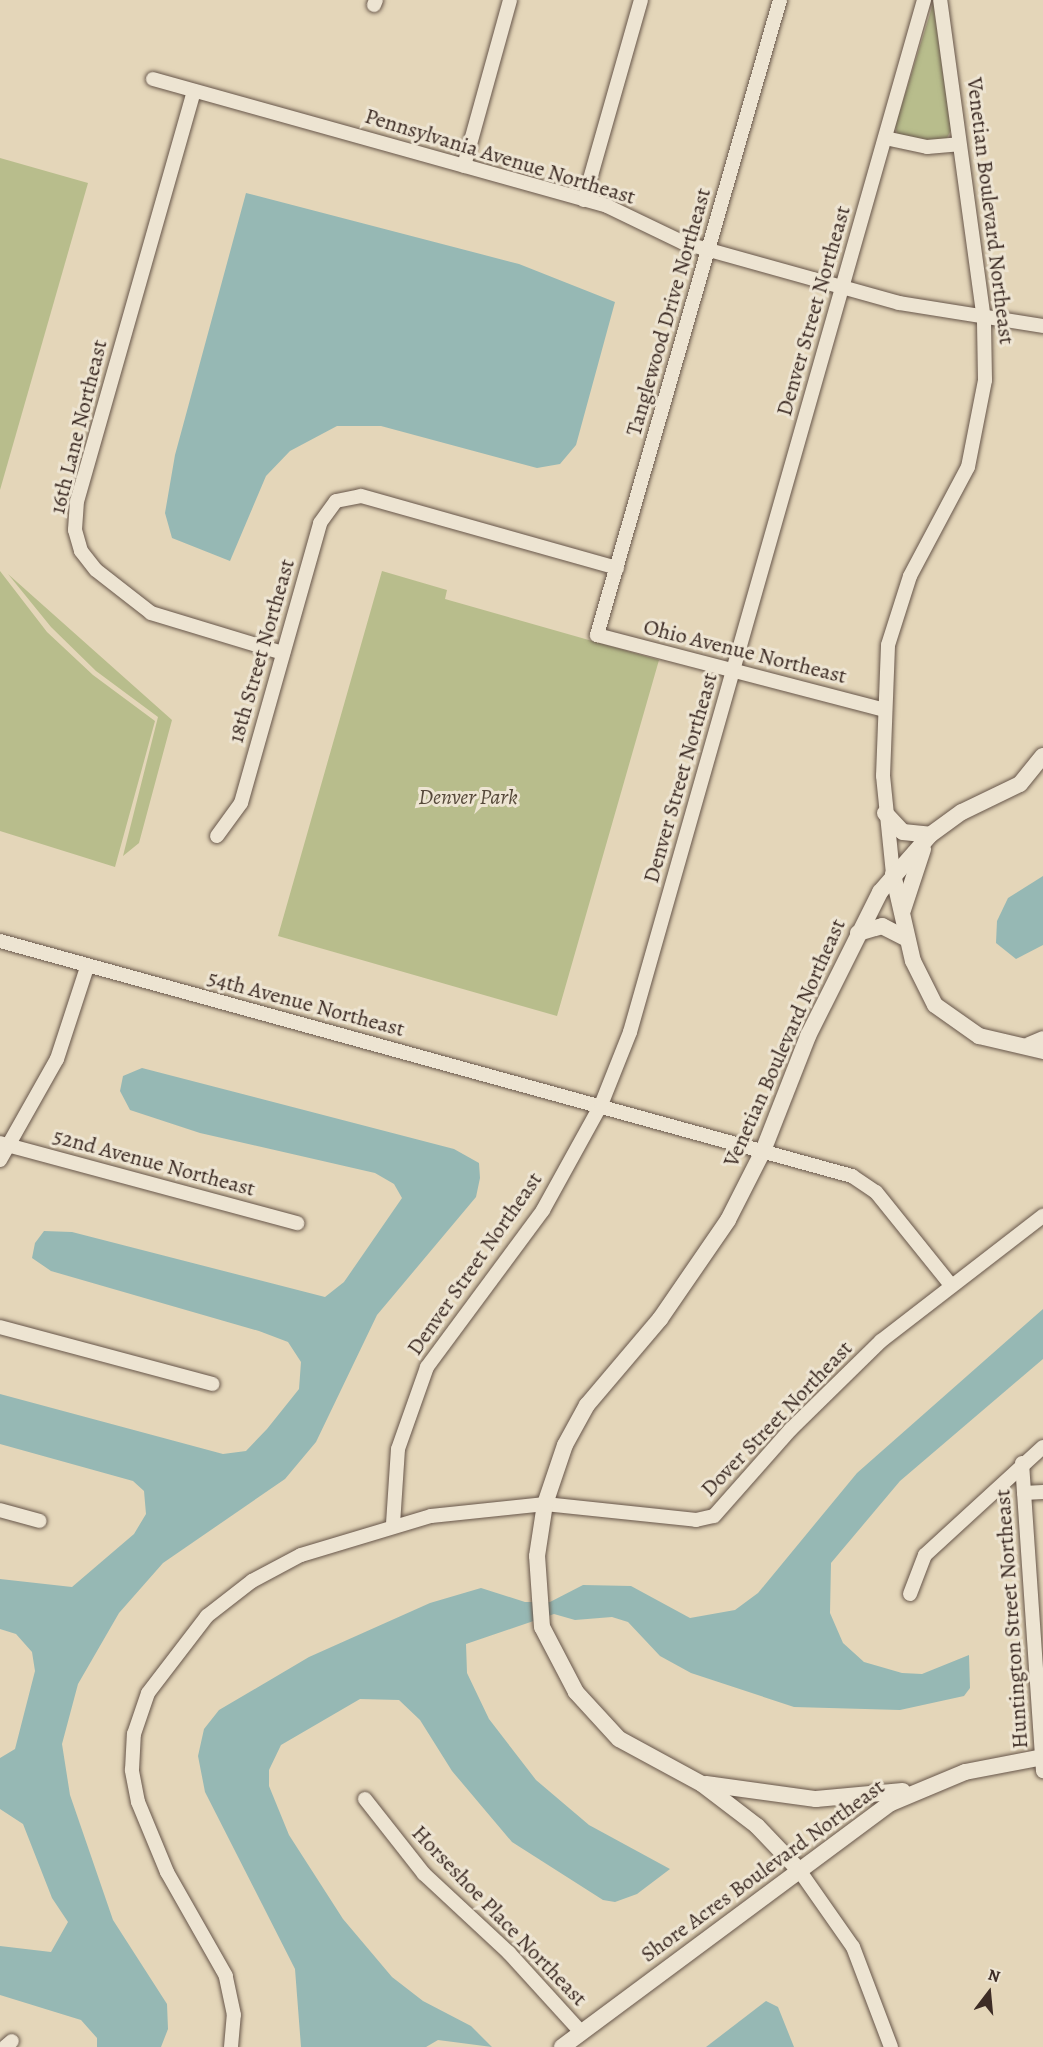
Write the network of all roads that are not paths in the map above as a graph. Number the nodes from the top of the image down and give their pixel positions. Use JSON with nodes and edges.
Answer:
{"nodes":[{"id":1,"x":510,"y":0,"type":"edge"},
{"id":2,"x":641,"y":0,"type":"edge"},
{"id":3,"x":780,"y":0,"type":"edge"},
{"id":4,"x":924,"y":0,"type":"edge"},
{"id":5,"x":940,"y":0,"type":"edge"},
{"id":6,"x":153,"y":79,"type":"dead end"},
{"id":7,"x":194,"y":91,"type":"junction"},
{"id":8,"x":885,"y":138,"type":"junction"},
{"id":9,"x":959,"y":144,"type":"junction"},
{"id":10,"x":464,"y":166,"type":"junction"},
{"id":11,"x":584,"y":200,"type":"junction"},
{"id":12,"x":710,"y":249,"type":"junction"},
{"id":13,"x":843,"y":287,"type":"junction"},
{"id":14,"x":984,"y":320,"type":"junction"},
{"id":15,"x":1043,"y":326,"type":"edge"},
{"id":16,"x":617,"y":568,"type":"junction"},
{"id":17,"x":597,"y":635,"type":"joint"},
{"id":18,"x":283,"y":653,"type":"junction"},
{"id":19,"x":734,"y":668,"type":"junction"},
{"id":20,"x":882,"y":709,"type":"junction"},
{"id":21,"x":1043,"y":756,"type":"edge"},
{"id":22,"x":885,"y":813,"type":"junction"},
{"id":23,"x":930,"y":835,"type":"junction"},
{"id":24,"x":217,"y":836,"type":"dead end"},
{"id":25,"x":893,"y":874,"type":"junction"},
{"id":26,"x":902,"y":916,"type":"junction"},
{"id":27,"x":858,"y":933,"type":"junction"},
{"id":28,"x":906,"y":938,"type":"junction"},
{"id":29,"x":0,"y":941,"type":"edge"},
{"id":30,"x":87,"y":967,"type":"junction"},
{"id":31,"x":1038,"y":1044,"type":"edge"},
{"id":32,"x":601,"y":1105,"type":"junction"},
{"id":33,"x":4,"y":1144,"type":"edge"},
{"id":34,"x":763,"y":1151,"type":"junction"},
{"id":35,"x":0,"y":1160,"type":"edge"},
{"id":36,"x":1043,"y":1216,"type":"edge"},
{"id":37,"x":297,"y":1223,"type":"dead end"},
{"id":38,"x":950,"y":1284,"type":"junction"},
{"id":39,"x":0,"y":1327,"type":"edge"},
{"id":40,"x":212,"y":1384,"type":"dead end"},
{"id":41,"x":1043,"y":1447,"type":"edge"},
{"id":42,"x":1022,"y":1463,"type":"junction"},
{"id":43,"x":1043,"y":1492,"type":"edge"},
{"id":44,"x":1024,"y":1493,"type":"junction"},
{"id":45,"x":545,"y":1504,"type":"junction"},
{"id":46,"x":0,"y":1510,"type":"edge"},
{"id":47,"x":40,"y":1521,"type":"dead end"},
{"id":48,"x":393,"y":1524,"type":"junction"},
{"id":49,"x":910,"y":1594,"type":"dead end"},
{"id":50,"x":1038,"y":1625,"type":"edge"},
{"id":51,"x":1043,"y":1761,"type":"edge"},
{"id":52,"x":702,"y":1784,"type":"junction"},
{"id":53,"x":921,"y":1788,"type":"junction"},
{"id":54,"x":365,"y":1799,"type":"dead end"},
{"id":55,"x":799,"y":1870,"type":"junction"},
{"id":56,"x":581,"y":2032,"type":"junction"},
{"id":57,"x":231,"y":2047,"type":"edge"},
{"id":58,"x":562,"y":2047,"type":"edge"},
{"id":59,"x":891,"y":2047,"type":"edge"}],
"edges":[{"from":1,"to":10,"type":"street"},
{"from":2,"to":11,"type":"street"},
{"from":3,"to":12,"type":"street","name":"Tanglewood Drive Northeast"},
{"from":4,"to":8,"type":"street","name":"Denver Street Northeast"},
{"from":5,"to":9,"type":"street","name":"Venetian Boulevard Northeast"},
{"from":6,"to":7,"type":"street","name":"Pennsylvania Avenue Northeast"},
{"from":7,"to":10,"type":"street","name":"Pennsylvania Avenue Northeast"},
{"from":7,"to":18,"type":"street","name":"16th Lane Northeast"},
{"from":8,"to":9,"type":"street"},
{"from":8,"to":13,"type":"street","name":"Denver Street Northeast"},
{"from":9,"to":14,"type":"street","name":"Venetian Boulevard Northeast"},
{"from":10,"to":11,"type":"street","name":"Pennsylvania Avenue Northeast"},
{"from":11,"to":12,"type":"street","name":"Pennsylvania Avenue Northeast"},
{"from":12,"to":13,"type":"street","name":"Pennsylvania Avenue Northeast"},
{"from":12,"to":16,"type":"street","name":"Tanglewood Drive Northeast"},
{"from":13,"to":14,"type":"street","name":"Pennsylvania Avenue Northeast"},
{"from":13,"to":19,"type":"street","name":"Denver Street Northeast"},
{"from":14,"to":15,"type":"street","name":"Pennsylvania Avenue Northeast"},
{"from":14,"to":20,"type":"street","name":"Venetian Boulevard Northeast"},
{"from":16,"to":17,"type":"street","name":"Tanglewood Drive Northeast"},
{"from":16,"to":18,"type":"street","name":"18th Street Northeast"},
{"from":17,"to":19,"type":"street","name":"Ohio Avenue Northeast"},
{"from":18,"to":24,"type":"street","name":"18th Street Northeast"},
{"from":19,"to":20,"type":"street","name":"Ohio Avenue Northeast"},
{"from":19,"to":32,"type":"street","name":"Denver Street Northeast"},
{"from":20,"to":22,"type":"street","name":"Venetian Boulevard Northeast"},
{"from":21,"to":23,"type":"street"},
{"from":22,"to":23,"type":"street"},
{"from":22,"to":25,"type":"street","name":"Venetian Boulevard Northeast"},
{"from":23,"to":25,"type":"street"},
{"from":23,"to":26,"type":"street"},
{"from":25,"to":26,"type":"street"},
{"from":25,"to":27,"type":"street","name":"Venetian Boulevard Northeast"},
{"from":26,"to":28,"type":"street"},
{"from":27,"to":28,"type":"street"},
{"from":27,"to":34,"type":"street","name":"Venetian Boulevard Northeast"},
{"from":28,"to":31,"type":"street"},
{"from":29,"to":30,"type":"street","name":"54th Avenue Northeast"},
{"from":30,"to":32,"type":"street","name":"54th Avenue Northeast"},
{"from":30,"to":33,"type":"street"},
{"from":32,"to":34,"type":"street","name":"54th Avenue Northeast"},
{"from":32,"to":48,"type":"street","name":"Denver Street Northeast"},
{"from":33,"to":35,"type":"street"},
{"from":33,"to":37,"type":"street","name":"52nd Avenue Northeast"},
{"from":34,"to":38,"type":"street","name":"54th Avenue Northeast"},
{"from":34,"to":45,"type":"street","name":"Venetian Boulevard Northeast"},
{"from":36,"to":38,"type":"street","name":"Dover Street Northeast"},
{"from":38,"to":45,"type":"street","name":"Dover Street Northeast"},
{"from":39,"to":40,"type":"street"},
{"from":41,"to":42,"type":"street"},
{"from":42,"to":44,"type":"street","name":"Huntington Street Northeast"},
{"from":42,"to":49,"type":"street"},
{"from":43,"to":44,"type":"street"},
{"from":44,"to":50,"type":"street","name":"Huntington Street Northeast"},
{"from":45,"to":48,"type":"street","name":"Dover Street Northeast"},
{"from":45,"to":52,"type":"street","name":"Venetian Boulevard Northeast"},
{"from":46,"to":47,"type":"street"},
{"from":48,"to":57,"type":"street","name":"Dover Street Northeast"},
{"from":50,"to":51,"type":"street","name":"Huntington Street Northeast"},
{"from":51,"to":53,"type":"street","name":"Shore Acres Boulevard Northeast"},
{"from":52,"to":53,"type":"street","name":"Venetian Boulevard Northeast"},
{"from":52,"to":55,"type":"street","name":"Venetian Boulevard Northeast"},
{"from":53,"to":55,"type":"street","name":"Shore Acres Boulevard Northeast"},
{"from":54,"to":56,"type":"street","name":"Horseshoe Place Northeast"},
{"from":55,"to":56,"type":"street","name":"Shore Acres Boulevard Northeast"},
{"from":55,"to":59,"type":"street","name":"Venetian Boulevard Northeast"},
{"from":56,"to":58,"type":"street","name":"Shore Acres Boulevard Northeast"}]}
